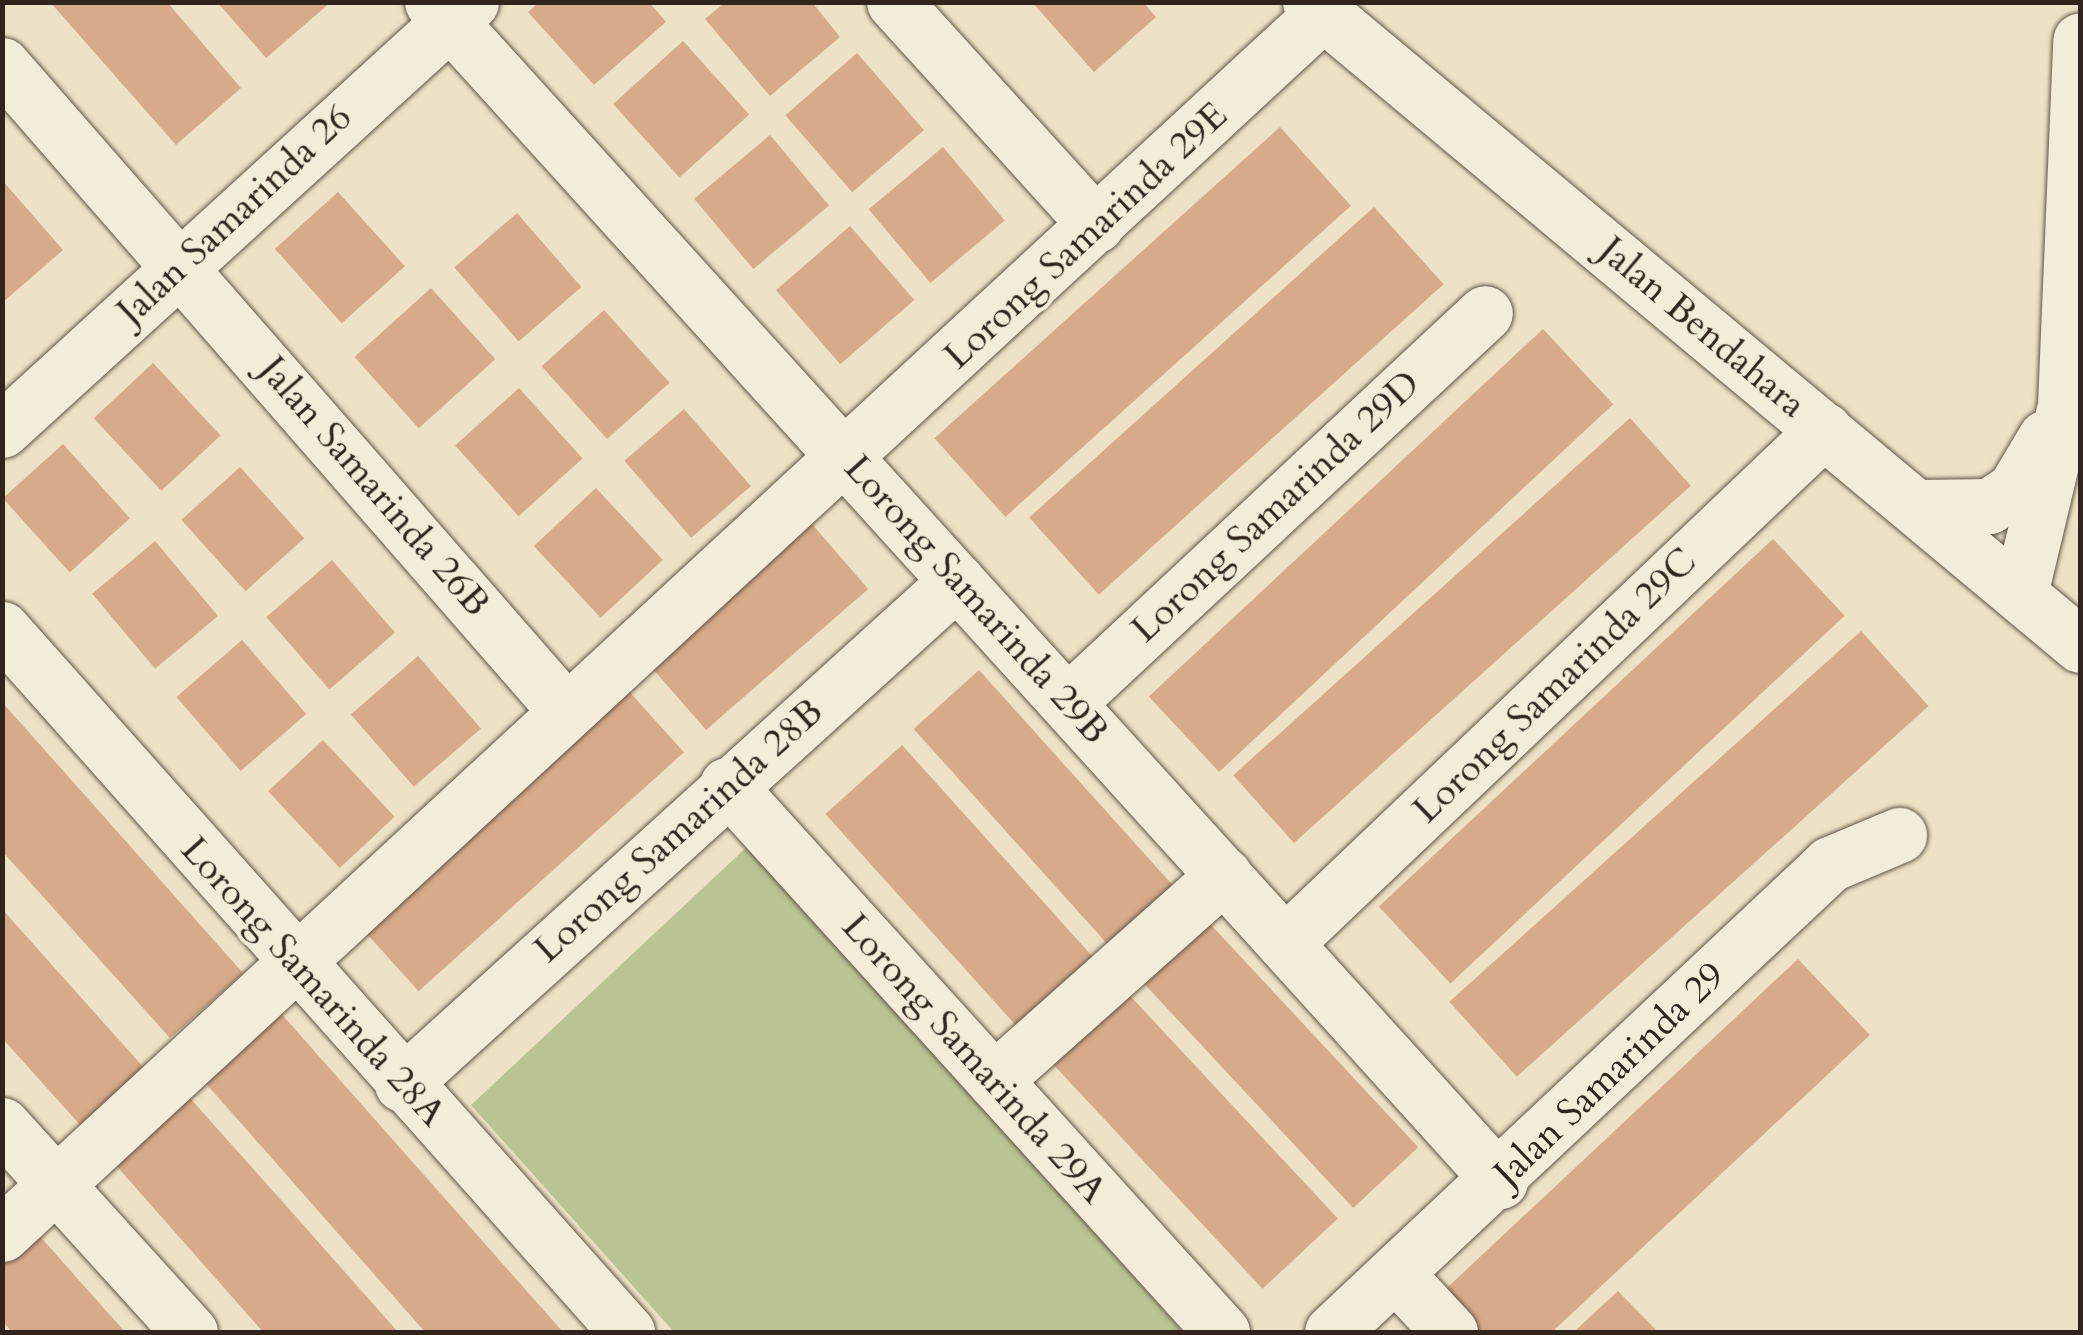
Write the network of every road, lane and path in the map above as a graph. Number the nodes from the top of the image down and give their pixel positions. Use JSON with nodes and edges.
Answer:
{"nodes":[{"id":1,"x":894,"y":2,"type":"edge"},
{"id":2,"x":1316,"y":8,"type":"edge"},
{"id":3,"x":451,"y":9,"type":"edge"},
{"id":4,"x":2080,"y":40,"type":"edge"},
{"id":5,"x":2,"y":65,"type":"edge"},
{"id":6,"x":1096,"y":225,"type":"junction"},
{"id":7,"x":2076,"y":231,"type":"edge"},
{"id":8,"x":182,"y":265,"type":"junction"},
{"id":9,"x":1484,"y":313,"type":"dead end"},
{"id":10,"x":2065,"y":404,"type":"junction"},
{"id":11,"x":2,"y":430,"type":"edge"},
{"id":12,"x":1824,"y":430,"type":"junction"},
{"id":13,"x":849,"y":459,"type":"junction"},
{"id":14,"x":1918,"y":508,"type":"junction"},
{"id":15,"x":957,"y":581,"type":"junction"},
{"id":16,"x":2020,"y":594,"type":"junction"},
{"id":17,"x":2,"y":629,"type":"edge"},
{"id":18,"x":2077,"y":643,"type":"edge"},
{"id":19,"x":1068,"y":702,"type":"junction"},
{"id":20,"x":565,"y":710,"type":"junction"},
{"id":21,"x":727,"y":785,"type":"junction"},
{"id":22,"x":1899,"y":835,"type":"dead end"},
{"id":23,"x":1224,"y":875,"type":"junction"},
{"id":24,"x":1286,"y":942,"type":"junction"},
{"id":25,"x":294,"y":962,"type":"junction"},
{"id":26,"x":994,"y":1080,"type":"junction"},
{"id":27,"x":402,"y":1084,"type":"junction"},
{"id":28,"x":2,"y":1125,"type":"edge"},
{"id":29,"x":1500,"y":1181,"type":"junction"},
{"id":30,"x":56,"y":1184,"type":"junction"},
{"id":31,"x":2,"y":1234,"type":"edge"},
{"id":32,"x":1397,"y":1275,"type":"junction"},
{"id":33,"x":190,"y":1332,"type":"edge"},
{"id":34,"x":627,"y":1332,"type":"edge"},
{"id":35,"x":1222,"y":1332,"type":"edge"},
{"id":36,"x":1332,"y":1332,"type":"edge"},
{"id":37,"x":1450,"y":1332,"type":"edge"}],
"edges":[{"from":1,"to":6,"type":"street"},
{"from":2,"to":6,"type":"street","name":"Lorong Samarinda 29E"},
{"from":2,"to":12,"type":"street","name":"Jalan Bendahara"},
{"from":3,"to":8,"type":"street","name":"Jalan Samarinda 26"},
{"from":3,"to":13,"type":"street","name":"Lorong Samarinda 29B"},
{"from":4,"to":7,"type":"street"},
{"from":5,"to":8,"type":"street","name":"Jalan Samarinda 26B"},
{"from":6,"to":13,"type":"street","name":"Lorong Samarinda 29E"},
{"from":7,"to":10,"type":"street"},
{"from":8,"to":11,"type":"street","name":"Jalan Samarinda 26"},
{"from":8,"to":20,"type":"street","name":"Jalan Samarinda 26B"},
{"from":9,"to":19,"type":"street","name":"Lorong Samarinda 29D"},
{"from":10,"to":14,"type":"street"},
{"from":10,"to":16,"type":"street"},
{"from":10,"to":18,"type":"street"},
{"from":12,"to":14,"type":"street","name":"Jalan Bendahara"},
{"from":12,"to":24,"type":"street","name":"Lorong Samarinda 29C"},
{"from":13,"to":15,"type":"street","name":"Lorong Samarinda 29B"},
{"from":13,"to":20,"type":"street","name":"Lorong Samarinda 29E"},
{"from":14,"to":16,"type":"street","name":"Jalan Bendahara"},
{"from":15,"to":19,"type":"street","name":"Lorong Samarinda 29B"},
{"from":15,"to":21,"type":"street","name":"Lorong Samarinda 28B"},
{"from":16,"to":18,"type":"street","name":"Jalan Bendahara"},
{"from":17,"to":25,"type":"street","name":"Lorong Samarinda 28A"},
{"from":19,"to":23,"type":"street","name":"Lorong Samarinda 29B"},
{"from":20,"to":25,"type":"street","name":"Lorong Samarinda 29E"},
{"from":21,"to":26,"type":"street","name":"Lorong Samarinda 29A"},
{"from":21,"to":27,"type":"street","name":"Lorong Samarinda 28B"},
{"from":22,"to":29,"type":"street","name":"Jalan Samarinda 29"},
{"from":23,"to":24,"type":"street","name":"Lorong Samarinda 29B"},
{"from":23,"to":26,"type":"street"},
{"from":24,"to":29,"type":"street","name":"Lorong Samarinda 29B"},
{"from":25,"to":27,"type":"street","name":"Lorong Samarinda 28A"},
{"from":25,"to":30,"type":"street","name":"Lorong Samarinda 29E"},
{"from":26,"to":35,"type":"street","name":"Lorong Samarinda 29A"},
{"from":27,"to":34,"type":"street","name":"Lorong Samarinda 28A"},
{"from":28,"to":30,"type":"street"},
{"from":29,"to":32,"type":"street","name":"Jalan Samarinda 29"},
{"from":30,"to":31,"type":"street","name":"Lorong Samarinda 29E"},
{"from":30,"to":33,"type":"street"},
{"from":32,"to":36,"type":"street","name":"Jalan Samarinda 29"},
{"from":32,"to":37,"type":"street"}]}
